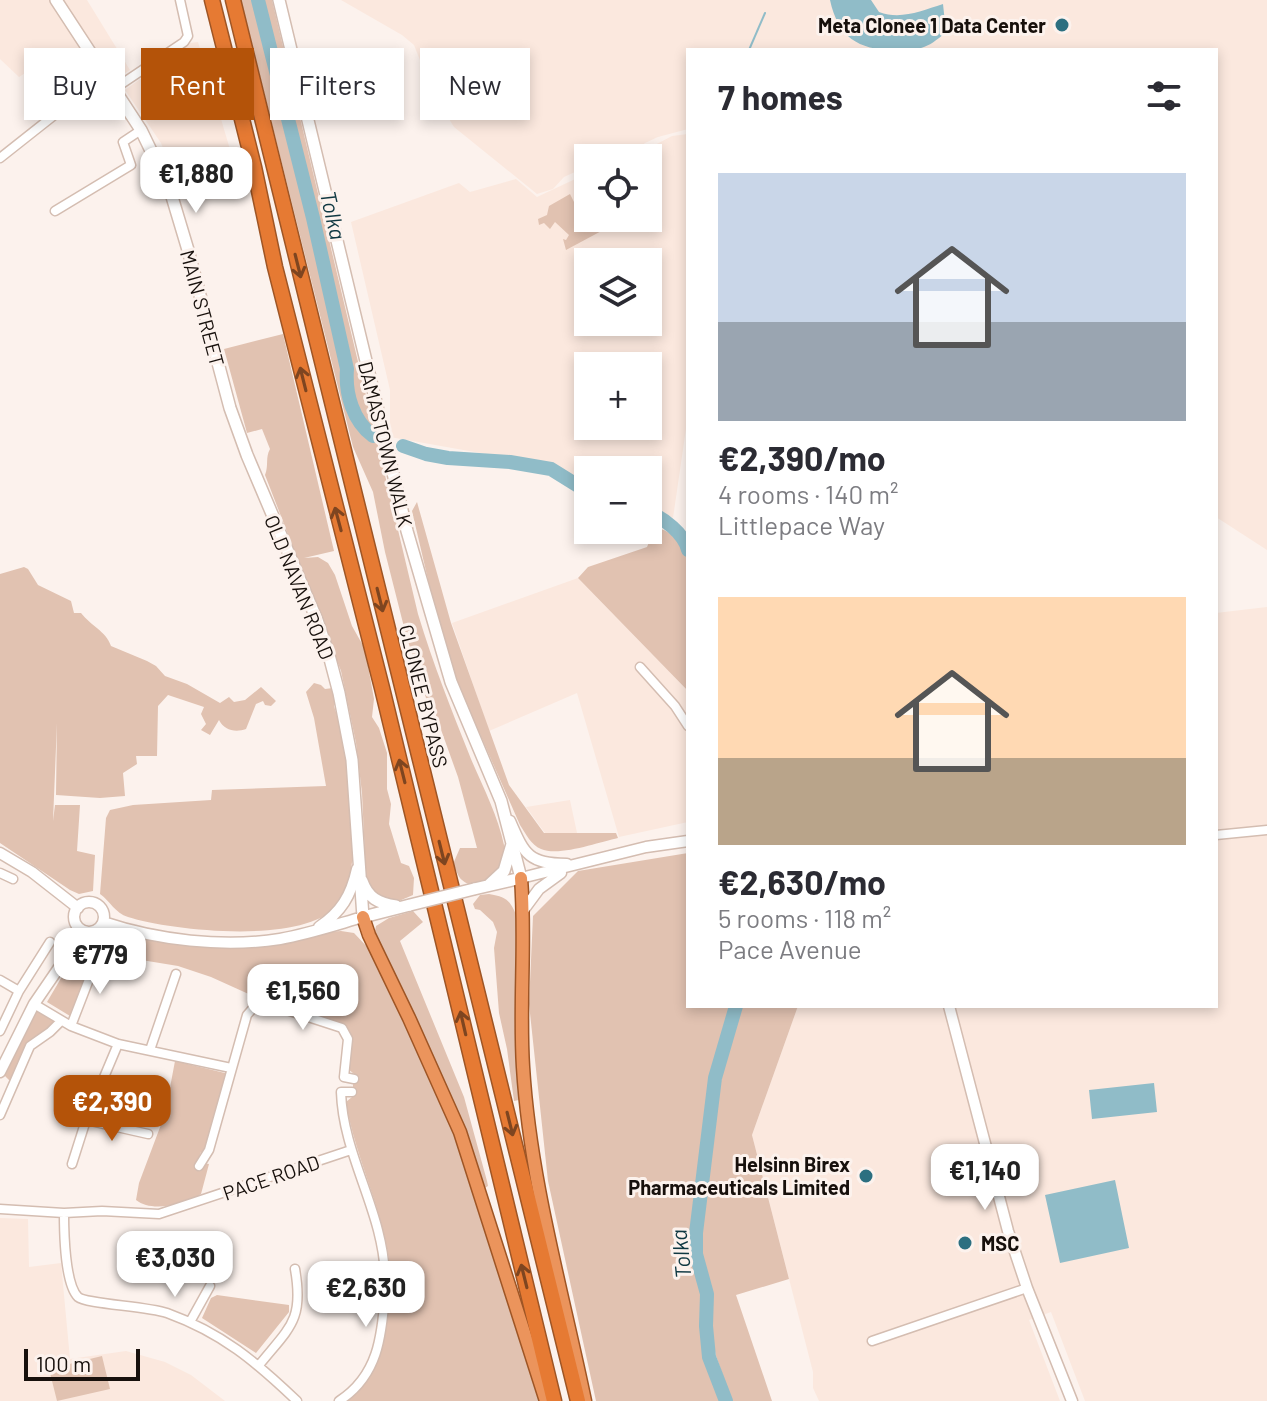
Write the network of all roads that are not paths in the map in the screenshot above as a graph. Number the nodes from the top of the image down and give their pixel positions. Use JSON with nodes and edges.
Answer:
{"nodes":[{"id":1,"x":56,"y":0,"type":"edge"},
{"id":2,"x":180,"y":0,"type":"edge"},
{"id":3,"x":212,"y":0,"type":"edge"},
{"id":4,"x":233,"y":0,"type":"edge"},
{"id":5,"x":279,"y":0,"type":"edge"},
{"id":6,"x":87,"y":48,"type":"edge"},
{"id":7,"x":125,"y":82,"type":"edge"},
{"id":8,"x":125,"y":106,"type":"edge"},
{"id":9,"x":48,"y":120,"type":"edge"},
{"id":10,"x":141,"y":130,"type":"junction"},
{"id":11,"x":0,"y":158,"type":"edge"},
{"id":12,"x":55,"y":211,"type":"dead end"},
{"id":13,"x":247,"y":455,"type":"joint"},
{"id":14,"x":640,"y":667,"type":"dead end"},
{"id":15,"x":686,"y":723,"type":"edge"},
{"id":16,"x":501,"y":801,"type":"junction"},
{"id":17,"x":1267,"y":830,"type":"edge"},
{"id":18,"x":1218,"y":835,"type":"edge"},
{"id":19,"x":686,"y":841,"type":"edge"},
{"id":20,"x":513,"y":844,"type":"junction"},
{"id":21,"x":0,"y":853,"type":"edge"},
{"id":22,"x":358,"y":864,"type":"junction"},
{"id":23,"x":581,"y":864,"type":"junction"},
{"id":24,"x":0,"y":873,"type":"edge"},
{"id":25,"x":521,"y":878,"type":"junction"},
{"id":26,"x":13,"y":879,"type":"dead end"},
{"id":27,"x":488,"y":886,"type":"junction"},
{"id":28,"x":522,"y":905,"type":"junction"},
{"id":29,"x":405,"y":906,"type":"junction"},
{"id":30,"x":78,"y":908,"type":"junction"},
{"id":31,"x":363,"y":917,"type":"junction"},
{"id":32,"x":103,"y":922,"type":"junction"},
{"id":33,"x":84,"y":931,"type":"junction"},
{"id":34,"x":310,"y":932,"type":"junction"},
{"id":35,"x":50,"y":942,"type":"dead end"},
{"id":36,"x":98,"y":956,"type":"dead end"},
{"id":37,"x":176,"y":974,"type":"dead end"},
{"id":38,"x":0,"y":980,"type":"edge"},
{"id":39,"x":19,"y":991,"type":"junction"},
{"id":40,"x":34,"y":1004,"type":"junction"},
{"id":41,"x":950,"y":1008,"type":"edge"},
{"id":42,"x":61,"y":1021,"type":"junction"},
{"id":43,"x":71,"y":1026,"type":"junction"},
{"id":44,"x":0,"y":1031,"type":"edge"},
{"id":45,"x":118,"y":1044,"type":"junction"},
{"id":46,"x":150,"y":1050,"type":"junction"},
{"id":47,"x":231,"y":1068,"type":"junction"},
{"id":48,"x":0,"y":1072,"type":"edge"},
{"id":49,"x":354,"y":1079,"type":"dead end"},
{"id":50,"x":352,"y":1092,"type":"dead end"},
{"id":51,"x":0,"y":1115,"type":"edge"},
{"id":52,"x":86,"y":1120,"type":"junction"},
{"id":53,"x":148,"y":1134,"type":"dead end"},
{"id":54,"x":351,"y":1150,"type":"junction"},
{"id":55,"x":72,"y":1164,"type":"dead end"},
{"id":56,"x":199,"y":1166,"type":"dead end"},
{"id":57,"x":0,"y":1209,"type":"edge"},
{"id":58,"x":64,"y":1213,"type":"junction"},
{"id":59,"x":295,"y":1269,"type":"dead end"},
{"id":60,"x":396,"y":1279,"type":"dead end"},
{"id":61,"x":210,"y":1286,"type":"dead end"},
{"id":62,"x":1027,"y":1288,"type":"junction"},
{"id":63,"x":396,"y":1294,"type":"dead end"},
{"id":64,"x":190,"y":1322,"type":"junction"},
{"id":65,"x":872,"y":1341,"type":"dead end"},
{"id":66,"x":260,"y":1364,"type":"junction"},
{"id":67,"x":297,"y":1401,"type":"edge"},
{"id":68,"x":339,"y":1401,"type":"edge"},
{"id":69,"x":546,"y":1401,"type":"edge"},
{"id":70,"x":554,"y":1401,"type":"edge"},
{"id":71,"x":578,"y":1401,"type":"edge"},
{"id":72,"x":585,"y":1401,"type":"edge"},
{"id":73,"x":1072,"y":1401,"type":"edge"}],
"edges":[{"from":1,"to":6,"type":"main road","name":"MAIN STREET"},
{"from":2,"to":7,"type":"street"},
{"from":70,"to":3,"type":"highway","name":"CLONEE BYPASS","one_way":true},
{"from":4,"to":71,"type":"highway","name":"CLONEE BYPASS","one_way":true},
{"from":5,"to":16,"type":"main road","name":"DAMASTOWN WALK"},
{"from":8,"to":10,"type":"main road","name":"MAIN STREET"},
{"from":9,"to":11,"type":"street"},
{"from":10,"to":12,"type":"street"},
{"from":10,"to":13,"type":"main road","name":"MAIN STREET"},
{"from":13,"to":22,"type":"main road","name":"OLD NAVAN ROAD"},
{"from":14,"to":15,"type":"street"},
{"from":16,"to":20,"type":"main road","name":"DAMASTOWN WALK"},
{"from":16,"to":23,"type":"street"},
{"from":17,"to":18,"type":"street"},
{"from":19,"to":23,"type":"street"},
{"from":20,"to":25,"type":"main road","name":"DAMASTOWN WALK"},
{"from":20,"to":27,"type":"main road"},
{"from":21,"to":30,"type":"street"},
{"from":22,"to":29,"type":"main road"},
{"from":22,"to":31,"type":"main road","name":"OLD NAVAN ROAD"},
{"from":22,"to":34,"type":"street","name":"OLD NAVAN ROAD"},
{"from":23,"to":25,"type":"street"},
{"from":23,"to":28,"type":"street"},
{"from":24,"to":26,"type":"street"},
{"from":25,"to":27,"type":"main road"},
{"from":25,"to":28,"type":"highway"},
{"from":27,"to":28,"type":"main road"},
{"from":27,"to":29,"type":"main road","bridge":true},
{"from":28,"to":72,"type":"highway"},
{"from":29,"to":31,"type":"main road"},
{"from":30,"to":32,"type":"street"},
{"from":30,"to":33,"type":"street"},
{"from":31,"to":34,"type":"street"},
{"from":31,"to":69,"type":"highway"},
{"from":32,"to":33,"type":"street"},
{"from":32,"to":34,"type":"street"},
{"from":33,"to":40,"type":"street"},
{"from":35,"to":39,"type":"street"},
{"from":36,"to":43,"type":"street"},
{"from":37,"to":46,"type":"street"},
{"from":38,"to":39,"type":"street"},
{"from":39,"to":44,"type":"street"},
{"from":40,"to":42,"type":"street"},
{"from":40,"to":48,"type":"street"},
{"from":41,"to":62,"type":"street"},
{"from":42,"to":43,"type":"street"},
{"from":42,"to":51,"type":"street"},
{"from":43,"to":45,"type":"street"},
{"from":45,"to":46,"type":"street"},
{"from":45,"to":52,"type":"street"},
{"from":46,"to":47,"type":"street"},
{"from":47,"to":49,"type":"street"},
{"from":47,"to":56,"type":"street"},
{"from":50,"to":54,"type":"street"},
{"from":52,"to":53,"type":"street"},
{"from":52,"to":55,"type":"street"},
{"from":54,"to":58,"type":"street","name":"PACE ROAD"},
{"from":54,"to":60,"type":"street"},
{"from":57,"to":58,"type":"street","name":"PACE ROAD"},
{"from":58,"to":64,"type":"street"},
{"from":59,"to":66,"type":"street"},
{"from":61,"to":64,"type":"street"},
{"from":62,"to":65,"type":"street"},
{"from":62,"to":73,"type":"street"},
{"from":63,"to":68,"type":"street"},
{"from":64,"to":66,"type":"street"},
{"from":66,"to":67,"type":"street"}]}
